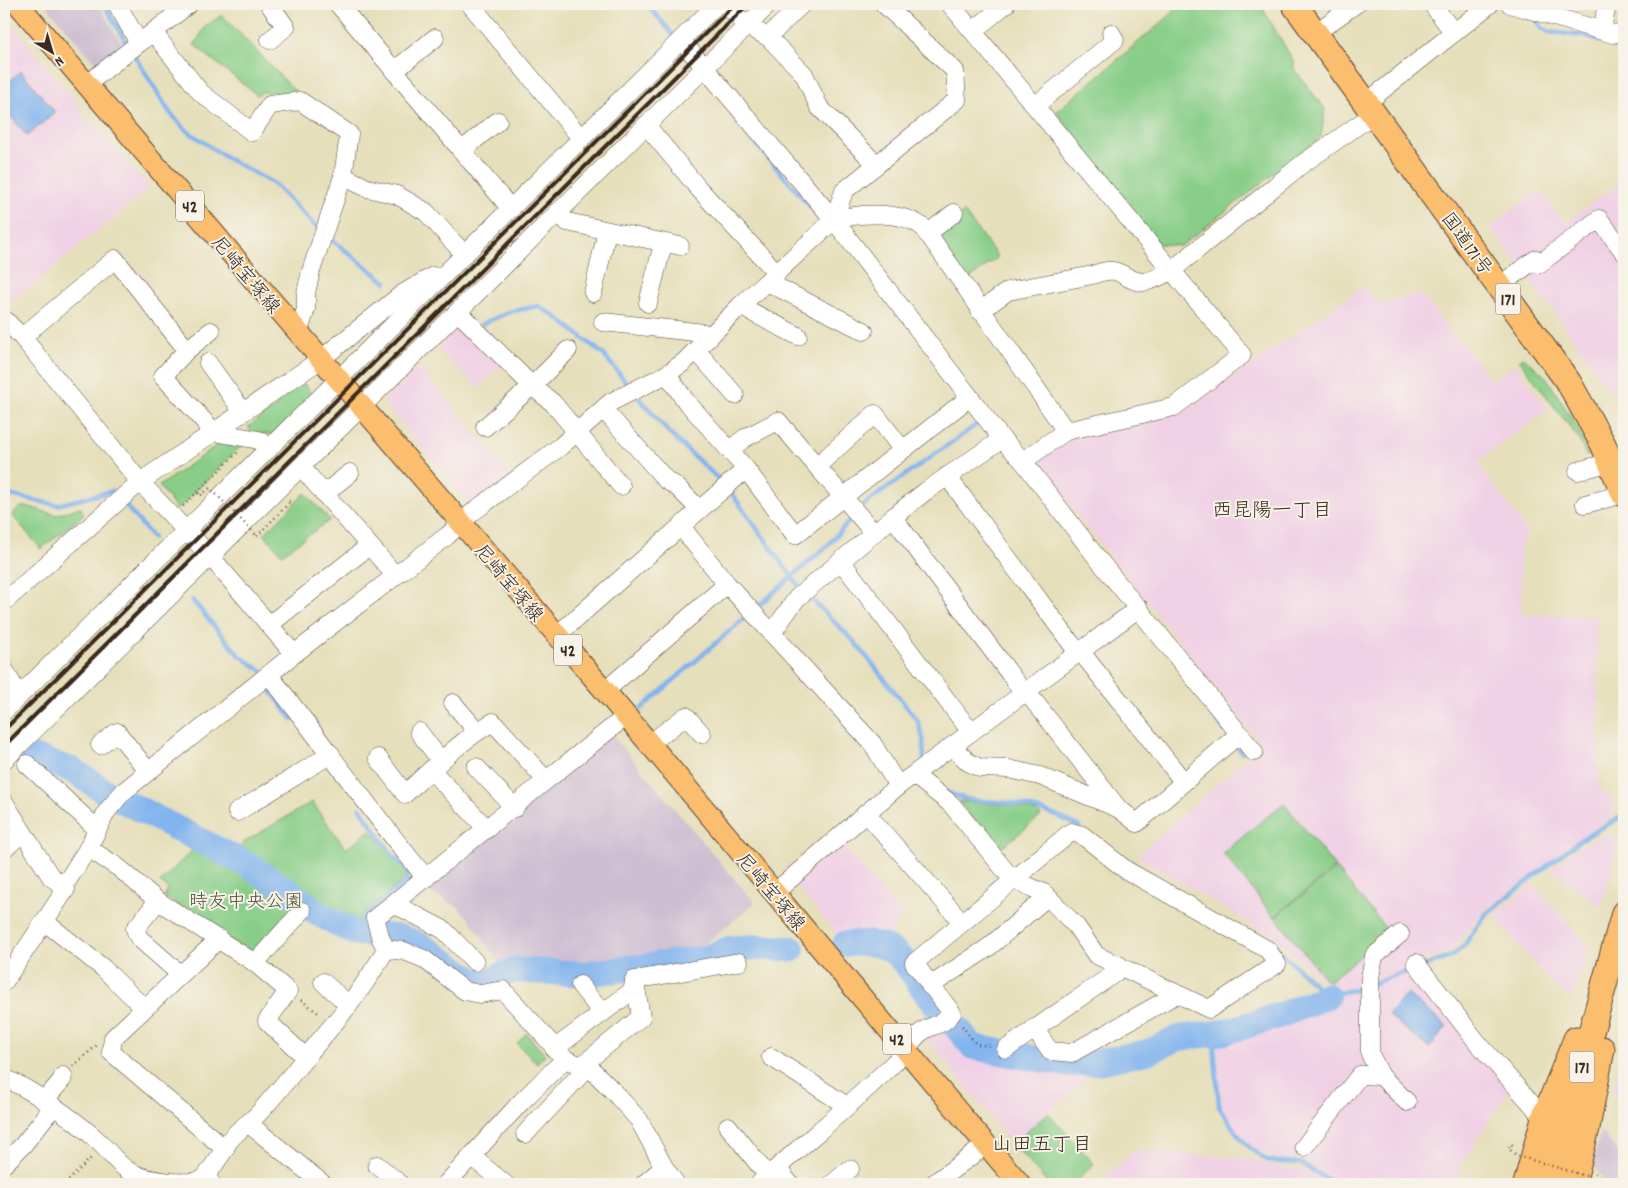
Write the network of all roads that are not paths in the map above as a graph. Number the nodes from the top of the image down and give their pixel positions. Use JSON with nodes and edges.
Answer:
{"nodes":[{"id":1,"x":18,"y":4,"type":"edge"},
{"id":2,"x":117,"y":4,"type":"edge"},
{"id":3,"x":189,"y":4,"type":"edge"},
{"id":4,"x":269,"y":4,"type":"edge"},
{"id":5,"x":338,"y":4,"type":"edge"},
{"id":6,"x":470,"y":4,"type":"edge"},
{"id":7,"x":717,"y":4,"type":"edge"},
{"id":8,"x":726,"y":4,"type":"edge"},
{"id":9,"x":769,"y":4,"type":"edge"},
{"id":10,"x":802,"y":4,"type":"edge"},
{"id":11,"x":884,"y":4,"type":"edge"},
{"id":12,"x":1006,"y":4,"type":"edge"},
{"id":13,"x":1294,"y":4,"type":"edge"},
{"id":14,"x":1356,"y":4,"type":"edge"},
{"id":15,"x":1432,"y":4,"type":"edge"},
{"id":16,"x":1510,"y":4,"type":"edge"},
{"id":17,"x":1607,"y":4,"type":"edge"},
{"id":18,"x":1487,"y":5,"type":"edge"},
{"id":19,"x":957,"y":6,"type":"edge"},
{"id":20,"x":746,"y":26,"type":"junction"},
{"id":21,"x":1602,"y":30,"type":"junction"},
{"id":22,"x":973,"y":31,"type":"junction"},
{"id":23,"x":1624,"y":32,"type":"edge"},
{"id":24,"x":1111,"y":33,"type":"dead end"},
{"id":25,"x":1315,"y":33,"type":"junction"},
{"id":26,"x":1454,"y":33,"type":"junction"},
{"id":27,"x":768,"y":37,"type":"junction"},
{"id":28,"x":435,"y":38,"type":"dead end"},
{"id":29,"x":270,"y":40,"type":"dead end"},
{"id":30,"x":681,"y":40,"type":"junction"},
{"id":31,"x":139,"y":43,"type":"junction"},
{"id":32,"x":706,"y":67,"type":"junction"},
{"id":33,"x":394,"y":71,"type":"junction"},
{"id":34,"x":87,"y":84,"type":"junction"},
{"id":35,"x":1034,"y":106,"type":"junction"},
{"id":36,"x":1370,"y":108,"type":"junction"},
{"id":37,"x":498,"y":121,"type":"dead end"},
{"id":38,"x":646,"y":125,"type":"junction"},
{"id":39,"x":581,"y":138,"type":"junction"},
{"id":40,"x":461,"y":151,"type":"junction"},
{"id":41,"x":877,"y":164,"type":"junction"},
{"id":42,"x":343,"y":176,"type":"junction"},
{"id":43,"x":510,"y":209,"type":"junction"},
{"id":44,"x":558,"y":212,"type":"junction"},
{"id":45,"x":954,"y":213,"type":"dead end"},
{"id":46,"x":834,"y":220,"type":"junction"},
{"id":47,"x":606,"y":231,"type":"junction"},
{"id":48,"x":927,"y":234,"type":"junction"},
{"id":49,"x":1624,"y":252,"type":"edge"},
{"id":50,"x":458,"y":260,"type":"junction"},
{"id":51,"x":1171,"y":271,"type":"junction"},
{"id":52,"x":772,"y":278,"type":"junction"},
{"id":53,"x":1499,"y":286,"type":"junction"},
{"id":54,"x":593,"y":293,"type":"dead end"},
{"id":55,"x":648,"y":303,"type":"dead end"},
{"id":56,"x":740,"y":306,"type":"junction"},
{"id":57,"x":980,"y":311,"type":"junction"},
{"id":58,"x":458,"y":312,"type":"junction"},
{"id":59,"x":4,"y":319,"type":"edge"},
{"id":60,"x":603,"y":322,"type":"dead end"},
{"id":61,"x":864,"y":331,"type":"dead end"},
{"id":62,"x":211,"y":332,"type":"dead end"},
{"id":63,"x":298,"y":334,"type":"junction"},
{"id":64,"x":798,"y":336,"type":"dead end"},
{"id":65,"x":22,"y":337,"type":"junction"},
{"id":66,"x":708,"y":338,"type":"junction"},
{"id":67,"x":187,"y":350,"type":"junction"},
{"id":68,"x":568,"y":350,"type":"dead end"},
{"id":69,"x":696,"y":350,"type":"junction"},
{"id":70,"x":320,"y":360,"type":"junction"},
{"id":71,"x":208,"y":363,"type":"dead end"},
{"id":72,"x":667,"y":374,"type":"junction"},
{"id":73,"x":338,"y":380,"type":"junction"},
{"id":74,"x":532,"y":386,"type":"junction"},
{"id":75,"x":735,"y":395,"type":"dead end"},
{"id":76,"x":970,"y":396,"type":"junction"},
{"id":77,"x":363,"y":406,"type":"junction"},
{"id":78,"x":603,"y":409,"type":"junction"},
{"id":79,"x":243,"y":412,"type":"junction"},
{"id":80,"x":484,"y":427,"type":"dead end"},
{"id":81,"x":1066,"y":431,"type":"junction"},
{"id":82,"x":214,"y":432,"type":"junction"},
{"id":83,"x":576,"y":433,"type":"junction"},
{"id":84,"x":1002,"y":438,"type":"junction"},
{"id":85,"x":269,"y":449,"type":"junction"},
{"id":86,"x":902,"y":449,"type":"junction"},
{"id":87,"x":729,"y":450,"type":"junction"},
{"id":88,"x":1023,"y":461,"type":"junction"},
{"id":89,"x":1611,"y":462,"type":"junction"},
{"id":90,"x":816,"y":466,"type":"junction"},
{"id":91,"x":301,"y":467,"type":"junction"},
{"id":92,"x":746,"y":469,"type":"junction"},
{"id":93,"x":1578,"y":471,"type":"dead end"},
{"id":94,"x":350,"y":473,"type":"dead end"},
{"id":95,"x":947,"y":476,"type":"junction"},
{"id":96,"x":140,"y":482,"type":"junction"},
{"id":97,"x":621,"y":486,"type":"dead end"},
{"id":98,"x":324,"y":494,"type":"junction"},
{"id":99,"x":1624,"y":494,"type":"edge"},
{"id":100,"x":844,"y":496,"type":"junction"},
{"id":101,"x":1585,"y":504,"type":"dead end"},
{"id":102,"x":699,"y":509,"type":"junction"},
{"id":103,"x":893,"y":516,"type":"junction"},
{"id":104,"x":462,"y":524,"type":"junction"},
{"id":105,"x":682,"y":528,"type":"junction"},
{"id":106,"x":186,"y":530,"type":"junction"},
{"id":107,"x":874,"y":533,"type":"junction"},
{"id":108,"x":369,"y":546,"type":"junction"},
{"id":109,"x":210,"y":556,"type":"junction"},
{"id":110,"x":841,"y":561,"type":"junction"},
{"id":111,"x":395,"y":575,"type":"junction"},
{"id":112,"x":727,"y":584,"type":"junction"},
{"id":113,"x":4,"y":602,"type":"edge"},
{"id":114,"x":1139,"y":608,"type":"junction"},
{"id":115,"x":269,"y":625,"type":"junction"},
{"id":116,"x":772,"y":633,"type":"junction"},
{"id":117,"x":556,"y":636,"type":"junction"},
{"id":118,"x":1080,"y":653,"type":"junction"},
{"id":119,"x":294,"y":654,"type":"junction"},
{"id":120,"x":4,"y":668,"type":"edge"},
{"id":121,"x":269,"y":675,"type":"junction"},
{"id":122,"x":605,"y":691,"type":"junction"},
{"id":123,"x":1025,"y":692,"type":"junction"},
{"id":124,"x":18,"y":696,"type":"junction"},
{"id":125,"x":453,"y":703,"type":"dead end"},
{"id":126,"x":4,"y":711,"type":"edge"},
{"id":127,"x":625,"y":717,"type":"junction"},
{"id":128,"x":419,"y":732,"type":"dead end"},
{"id":129,"x":477,"y":732,"type":"junction"},
{"id":130,"x":971,"y":732,"type":"junction"},
{"id":131,"x":702,"y":734,"type":"dead end"},
{"id":132,"x":1239,"y":734,"type":"junction"},
{"id":133,"x":100,"y":745,"type":"dead end"},
{"id":134,"x":648,"y":745,"type":"junction"},
{"id":135,"x":952,"y":746,"type":"junction"},
{"id":136,"x":1254,"y":752,"type":"dead end"},
{"id":137,"x":331,"y":754,"type":"junction"},
{"id":138,"x":378,"y":758,"type":"dead end"},
{"id":139,"x":4,"y":760,"type":"edge"},
{"id":140,"x":27,"y":764,"type":"dead end"},
{"id":141,"x":436,"y":765,"type":"junction"},
{"id":142,"x":476,"y":767,"type":"dead end"},
{"id":143,"x":922,"y":770,"type":"junction"},
{"id":144,"x":148,"y":771,"type":"junction"},
{"id":145,"x":546,"y":780,"type":"junction"},
{"id":146,"x":1183,"y":781,"type":"junction"},
{"id":147,"x":898,"y":786,"type":"junction"},
{"id":148,"x":4,"y":802,"type":"edge"},
{"id":149,"x":515,"y":808,"type":"junction"},
{"id":150,"x":1118,"y":808,"type":"junction"},
{"id":151,"x":236,"y":812,"type":"dead end"},
{"id":152,"x":866,"y":813,"type":"junction"},
{"id":153,"x":487,"y":828,"type":"junction"},
{"id":154,"x":97,"y":829,"type":"junction"},
{"id":155,"x":22,"y":833,"type":"junction"},
{"id":156,"x":88,"y":848,"type":"junction"},
{"id":157,"x":4,"y":849,"type":"edge"},
{"id":158,"x":426,"y":878,"type":"junction"},
{"id":159,"x":1012,"y":879,"type":"junction"},
{"id":160,"x":64,"y":886,"type":"junction"},
{"id":161,"x":774,"y":893,"type":"junction"},
{"id":162,"x":1047,"y":897,"type":"junction"},
{"id":163,"x":158,"y":901,"type":"junction"},
{"id":164,"x":394,"y":904,"type":"junction"},
{"id":165,"x":302,"y":911,"type":"dead end"},
{"id":166,"x":1624,"y":913,"type":"edge"},
{"id":167,"x":45,"y":922,"type":"junction"},
{"id":168,"x":962,"y":922,"type":"junction"},
{"id":169,"x":1400,"y":934,"type":"dead end"},
{"id":170,"x":219,"y":939,"type":"junction"},
{"id":171,"x":386,"y":949,"type":"junction"},
{"id":172,"x":1614,"y":950,"type":"junction"},
{"id":173,"x":474,"y":962,"type":"dead end"},
{"id":174,"x":739,"y":962,"type":"dead end"},
{"id":175,"x":255,"y":963,"type":"junction"},
{"id":176,"x":1119,"y":965,"type":"junction"},
{"id":177,"x":1420,"y":968,"type":"dead end"},
{"id":178,"x":180,"y":974,"type":"junction"},
{"id":179,"x":4,"y":982,"type":"edge"},
{"id":180,"x":323,"y":982,"type":"dead end"},
{"id":181,"x":580,"y":985,"type":"dead end"},
{"id":182,"x":930,"y":986,"type":"junction"},
{"id":183,"x":633,"y":989,"type":"junction"},
{"id":184,"x":1177,"y":994,"type":"junction"},
{"id":185,"x":349,"y":1005,"type":"junction"},
{"id":186,"x":143,"y":1007,"type":"junction"},
{"id":187,"x":602,"y":1013,"type":"junction"},
{"id":188,"x":1034,"y":1028,"type":"junction"},
{"id":189,"x":1006,"y":1049,"type":"dead end"},
{"id":190,"x":906,"y":1050,"type":"junction"},
{"id":191,"x":560,"y":1054,"type":"junction"},
{"id":192,"x":771,"y":1057,"type":"dead end"},
{"id":193,"x":306,"y":1058,"type":"junction"},
{"id":194,"x":586,"y":1066,"type":"junction"},
{"id":195,"x":63,"y":1076,"type":"road end"},
{"id":196,"x":1380,"y":1076,"type":"junction"},
{"id":197,"x":4,"y":1078,"type":"edge"},
{"id":198,"x":1407,"y":1102,"type":"dead end"},
{"id":199,"x":49,"y":1104,"type":"junction"},
{"id":200,"x":848,"y":1106,"type":"junction"},
{"id":201,"x":1544,"y":1118,"type":"junction"},
{"id":202,"x":249,"y":1124,"type":"junction"},
{"id":203,"x":527,"y":1126,"type":"dead end"},
{"id":204,"x":728,"y":1126,"type":"dead end"},
{"id":205,"x":986,"y":1145,"type":"junction"},
{"id":206,"x":1304,"y":1147,"type":"dead end"},
{"id":207,"x":225,"y":1149,"type":"junction"},
{"id":208,"x":472,"y":1157,"type":"junction"},
{"id":209,"x":4,"y":1164,"type":"edge"},
{"id":210,"x":377,"y":1165,"type":"dead end"},
{"id":211,"x":664,"y":1166,"type":"junction"},
{"id":212,"x":850,"y":1169,"type":"dead end"},
{"id":213,"x":768,"y":1177,"type":"edge"},
{"id":214,"x":1582,"y":1180,"type":"edge"},
{"id":215,"x":148,"y":1182,"type":"edge"},
{"id":216,"x":208,"y":1182,"type":"edge"},
{"id":217,"x":323,"y":1184,"type":"edge"},
{"id":218,"x":400,"y":1184,"type":"edge"},
{"id":219,"x":446,"y":1184,"type":"edge"},
{"id":220,"x":505,"y":1184,"type":"edge"},
{"id":221,"x":644,"y":1184,"type":"edge"},
{"id":222,"x":676,"y":1184,"type":"edge"},
{"id":223,"x":790,"y":1184,"type":"edge"},
{"id":224,"x":832,"y":1184,"type":"edge"},
{"id":225,"x":933,"y":1184,"type":"edge"},
{"id":226,"x":1020,"y":1184,"type":"edge"},
{"id":227,"x":1526,"y":1184,"type":"edge"},
{"id":228,"x":1550,"y":1184,"type":"edge"}],
"edges":[{"from":1,"to":34,"type":"main road","name":"尼崎宝塚線","number":"42"},
{"from":2,"to":31,"type":"street"},
{"from":3,"to":31,"type":"street"},
{"from":4,"to":29,"type":"street"},
{"from":5,"to":33,"type":"street"},
{"from":6,"to":39,"type":"street"},
{"from":7,"to":30,"type":"street"},
{"from":8,"to":20,"type":"street"},
{"from":9,"to":20,"type":"street"},
{"from":10,"to":27,"type":"street"},
{"from":11,"to":41,"type":"street"},
{"from":12,"to":22,"type":"street"},
{"from":13,"to":25,"type":"highway","name":"国道171号","number":"171"},
{"from":14,"to":25,"type":"street"},
{"from":15,"to":26,"type":"street"},
{"from":16,"to":21,"type":"street"},
{"from":17,"to":21,"type":"street"},
{"from":18,"to":26,"type":"street"},
{"from":19,"to":22,"type":"street"},
{"from":20,"to":27,"type":"street"},
{"from":20,"to":32,"type":"street"},
{"from":21,"to":23,"type":"street"},
{"from":22,"to":35,"type":"street"},
{"from":24,"to":35,"type":"street"},
{"from":25,"to":36,"type":"highway","name":"国道171号","number":"171"},
{"from":26,"to":36,"type":"street"},
{"from":27,"to":41,"type":"street"},
{"from":28,"to":33,"type":"street"},
{"from":30,"to":32,"type":"street"},
{"from":30,"to":39,"type":"street"},
{"from":31,"to":34,"type":"street"},
{"from":31,"to":42,"type":"street"},
{"from":32,"to":38,"type":"street"},
{"from":32,"to":46,"type":"street"},
{"from":33,"to":40,"type":"street"},
{"from":34,"to":63,"type":"main road","name":"尼崎宝塚線","number":"42"},
{"from":35,"to":51,"type":"street"},
{"from":36,"to":51,"type":"street"},
{"from":36,"to":53,"type":"highway","name":"国道171号","number":"171"},
{"from":37,"to":40,"type":"street"},
{"from":38,"to":44,"type":"street"},
{"from":38,"to":52,"type":"street"},
{"from":39,"to":43,"type":"street"},
{"from":40,"to":43,"type":"street"},
{"from":41,"to":46,"type":"street"},
{"from":42,"to":50,"type":"street"},
{"from":42,"to":63,"type":"street"},
{"from":43,"to":50,"type":"street"},
{"from":44,"to":47,"type":"street"},
{"from":44,"to":58,"type":"street"},
{"from":45,"to":48,"type":"street"},
{"from":46,"to":48,"type":"street"},
{"from":46,"to":52,"type":"street"},
{"from":46,"to":76,"type":"street"},
{"from":47,"to":54,"type":"street"},
{"from":47,"to":55,"type":"street"},
{"from":48,"to":57,"type":"street"},
{"from":49,"to":53,"type":"street"},
{"from":50,"to":70,"type":"street"},
{"from":50,"to":73,"type":"street"},
{"from":51,"to":57,"type":"street"},
{"from":51,"to":81,"type":"street"},
{"from":52,"to":56,"type":"street"},
{"from":52,"to":61,"type":"street"},
{"from":53,"to":89,"type":"highway","name":"国道171号","number":"171"},
{"from":56,"to":64,"type":"street"},
{"from":56,"to":66,"type":"street"},
{"from":57,"to":81,"type":"street"},
{"from":58,"to":74,"type":"street"},
{"from":58,"to":77,"type":"street"},
{"from":59,"to":65,"type":"street"},
{"from":60,"to":66,"type":"street"},
{"from":62,"to":67,"type":"street"},
{"from":63,"to":70,"type":"main road","name":"尼崎宝塚線","number":"42"},
{"from":65,"to":67,"type":"street"},
{"from":65,"to":96,"type":"street"},
{"from":66,"to":69,"type":"street"},
{"from":67,"to":82,"type":"street"},
{"from":68,"to":74,"type":"street"},
{"from":69,"to":72,"type":"street"},
{"from":69,"to":75,"type":"street"},
{"from":70,"to":73,"type":"main road","name":"尼崎宝塚線","number":"42"},
{"from":70,"to":79,"type":"street"},
{"from":71,"to":79,"type":"street"},
{"from":72,"to":78,"type":"street"},
{"from":72,"to":87,"type":"street"},
{"from":73,"to":77,"type":"main road","name":"尼崎宝塚線","number":"42"},
{"from":73,"to":85,"type":"street"},
{"from":74,"to":80,"type":"street"},
{"from":74,"to":83,"type":"street"},
{"from":76,"to":84,"type":"street"},
{"from":76,"to":86,"type":"street"},
{"from":77,"to":91,"type":"street"},
{"from":77,"to":104,"type":"main road","name":"尼崎宝塚線","number":"42"},
{"from":78,"to":83,"type":"street"},
{"from":78,"to":102,"type":"street"},
{"from":79,"to":82,"type":"street"},
{"from":81,"to":88,"type":"street"},
{"from":82,"to":85,"type":"street"},
{"from":82,"to":96,"type":"street"},
{"from":83,"to":97,"type":"street"},
{"from":83,"to":104,"type":"street"},
{"from":84,"to":88,"type":"street"},
{"from":84,"to":95,"type":"street"},
{"from":85,"to":106,"type":"street"},
{"from":86,"to":90,"type":"street"},
{"from":86,"to":100,"type":"street"},
{"from":87,"to":90,"type":"street"},
{"from":87,"to":92,"type":"street"},
{"from":88,"to":114,"type":"street"},
{"from":89,"to":93,"type":"street"},
{"from":89,"to":99,"type":"highway","name":"国道171号","number":"171"},
{"from":90,"to":100,"type":"street"},
{"from":91,"to":98,"type":"street"},
{"from":91,"to":109,"type":"street"},
{"from":92,"to":100,"type":"street"},
{"from":92,"to":102,"type":"street"},
{"from":94,"to":98,"type":"street"},
{"from":95,"to":103,"type":"street"},
{"from":95,"to":118,"type":"street"},
{"from":96,"to":106,"type":"street"},
{"from":96,"to":113,"type":"street"},
{"from":98,"to":108,"type":"street"},
{"from":99,"to":101,"type":"street"},
{"from":100,"to":107,"type":"street"},
{"from":102,"to":105,"type":"street"},
{"from":103,"to":107,"type":"street"},
{"from":103,"to":123,"type":"street"},
{"from":104,"to":111,"type":"street"},
{"from":104,"to":117,"type":"main road","name":"尼崎宝塚線","number":"42"},
{"from":105,"to":112,"type":"street"},
{"from":105,"to":117,"type":"street"},
{"from":106,"to":109,"type":"street"},
{"from":106,"to":124,"type":"street"},
{"from":107,"to":110,"type":"street"},
{"from":108,"to":111,"type":"street"},
{"from":108,"to":115,"type":"street"},
{"from":109,"to":115,"type":"street"},
{"from":109,"to":139,"type":"street"},
{"from":110,"to":116,"type":"street"},
{"from":110,"to":130,"type":"street"},
{"from":111,"to":119,"type":"street"},
{"from":112,"to":116,"type":"street"},
{"from":112,"to":122,"type":"street"},
{"from":114,"to":118,"type":"street"},
{"from":114,"to":132,"type":"street"},
{"from":115,"to":119,"type":"street"},
{"from":116,"to":147,"type":"street"},
{"from":117,"to":122,"type":"main road","name":"尼崎宝塚線","number":"42"},
{"from":118,"to":123,"type":"street"},
{"from":118,"to":146,"type":"street"},
{"from":119,"to":121,"type":"street"},
{"from":120,"to":124,"type":"street"},
{"from":121,"to":137,"type":"street"},
{"from":121,"to":144,"type":"street"},
{"from":122,"to":127,"type":"main road","name":"尼崎宝塚線","number":"42"},
{"from":123,"to":130,"type":"street"},
{"from":123,"to":150,"type":"street"},
{"from":124,"to":126,"type":"street"},
{"from":125,"to":129,"type":"street"},
{"from":127,"to":134,"type":"main road","name":"尼崎宝塚線","number":"42"},
{"from":127,"to":145,"type":"street"},
{"from":128,"to":141,"type":"street"},
{"from":129,"to":141,"type":"street"},
{"from":129,"to":145,"type":"street"},
{"from":130,"to":135,"type":"street"},
{"from":131,"to":134,"type":"street"},
{"from":132,"to":136,"type":"street"},
{"from":132,"to":146,"type":"street"},
{"from":133,"to":144,"type":"street"},
{"from":134,"to":161,"type":"main road","name":"尼崎宝塚線","number":"42"},
{"from":135,"to":143,"type":"street"},
{"from":135,"to":150,"type":"street"},
{"from":137,"to":151,"type":"street"},
{"from":137,"to":158,"type":"street"},
{"from":138,"to":141,"type":"street"},
{"from":140,"to":154,"type":"street"},
{"from":141,"to":153,"type":"street"},
{"from":142,"to":149,"type":"street"},
{"from":143,"to":147,"type":"street"},
{"from":143,"to":159,"type":"street"},
{"from":144,"to":154,"type":"street"},
{"from":145,"to":149,"type":"street"},
{"from":146,"to":150,"type":"street"},
{"from":147,"to":152,"type":"street"},
{"from":148,"to":155,"type":"street"},
{"from":149,"to":153,"type":"street"},
{"from":152,"to":161,"type":"street"},
{"from":152,"to":168,"type":"street"},
{"from":153,"to":158,"type":"street"},
{"from":154,"to":156,"type":"street"},
{"from":155,"to":157,"type":"street"},
{"from":155,"to":160,"type":"street"},
{"from":156,"to":160,"type":"street"},
{"from":156,"to":163,"type":"street"},
{"from":158,"to":164,"type":"street"},
{"from":159,"to":162,"type":"street"},
{"from":159,"to":168,"type":"street"},
{"from":159,"to":184,"type":"street"},
{"from":160,"to":167,"type":"street"},
{"from":161,"to":190,"type":"main road","name":"尼崎宝塚線","number":"42"},
{"from":162,"to":176,"type":"street"},
{"from":162,"to":182,"type":"street"},
{"from":163,"to":170,"type":"street"},
{"from":163,"to":178,"type":"street"},
{"from":164,"to":171,"type":"street"},
{"from":164,"to":173,"type":"street"},
{"from":165,"to":175,"type":"street"},
{"from":166,"to":172,"type":"highway","number":"171"},
{"from":167,"to":179,"type":"street"},
{"from":167,"to":186,"type":"street"},
{"from":168,"to":182,"type":"street"},
{"from":169,"to":196,"type":"street"},
{"from":170,"to":175,"type":"street"},
{"from":170,"to":178,"type":"street"},
{"from":171,"to":185,"type":"street"},
{"from":171,"to":191,"type":"street"},
{"from":172,"to":201,"type":"highway"},
{"from":172,"to":214,"type":"highway"},
{"from":172,"to":228,"type":"highway","number":"171"},
{"from":174,"to":183,"type":"street"},
{"from":175,"to":193,"type":"street"},
{"from":176,"to":184,"type":"street"},
{"from":176,"to":188,"type":"street"},
{"from":177,"to":201,"type":"street"},
{"from":178,"to":186,"type":"street"},
{"from":180,"to":185,"type":"street"},
{"from":181,"to":187,"type":"street"},
{"from":182,"to":190,"type":"street"},
{"from":183,"to":187,"type":"street"},
{"from":183,"to":194,"type":"street"},
{"from":184,"to":188,"type":"street"},
{"from":185,"to":193,"type":"street"},
{"from":186,"to":207,"type":"street"},
{"from":187,"to":191,"type":"street"},
{"from":188,"to":189,"type":"street"},
{"from":190,"to":200,"type":"street"},
{"from":190,"to":205,"type":"main road","name":"尼崎宝塚線","number":"42"},
{"from":191,"to":194,"type":"street"},
{"from":191,"to":208,"type":"street"},
{"from":192,"to":200,"type":"street"},
{"from":193,"to":202,"type":"street"},
{"from":194,"to":203,"type":"street"},
{"from":194,"to":211,"type":"street"},
{"from":195,"to":199,"type":"street"},
{"from":196,"to":198,"type":"street"},
{"from":196,"to":206,"type":"street"},
{"from":197,"to":199,"type":"street"},
{"from":199,"to":209,"type":"street"},
{"from":199,"to":215,"type":"street"},
{"from":200,"to":213,"type":"street"},
{"from":201,"to":227,"type":"highway"},
{"from":202,"to":207,"type":"street"},
{"from":202,"to":217,"type":"street"},
{"from":204,"to":213,"type":"street"},
{"from":205,"to":225,"type":"street"},
{"from":205,"to":226,"type":"main road","name":"尼崎宝塚線","number":"42"},
{"from":207,"to":216,"type":"street"},
{"from":208,"to":219,"type":"street"},
{"from":208,"to":220,"type":"street"},
{"from":210,"to":218,"type":"street"},
{"from":211,"to":221,"type":"street"},
{"from":211,"to":222,"type":"street"},
{"from":212,"to":224,"type":"street"},
{"from":213,"to":223,"type":"street"},
{"from":215,"to":216,"type":"street"}]}
